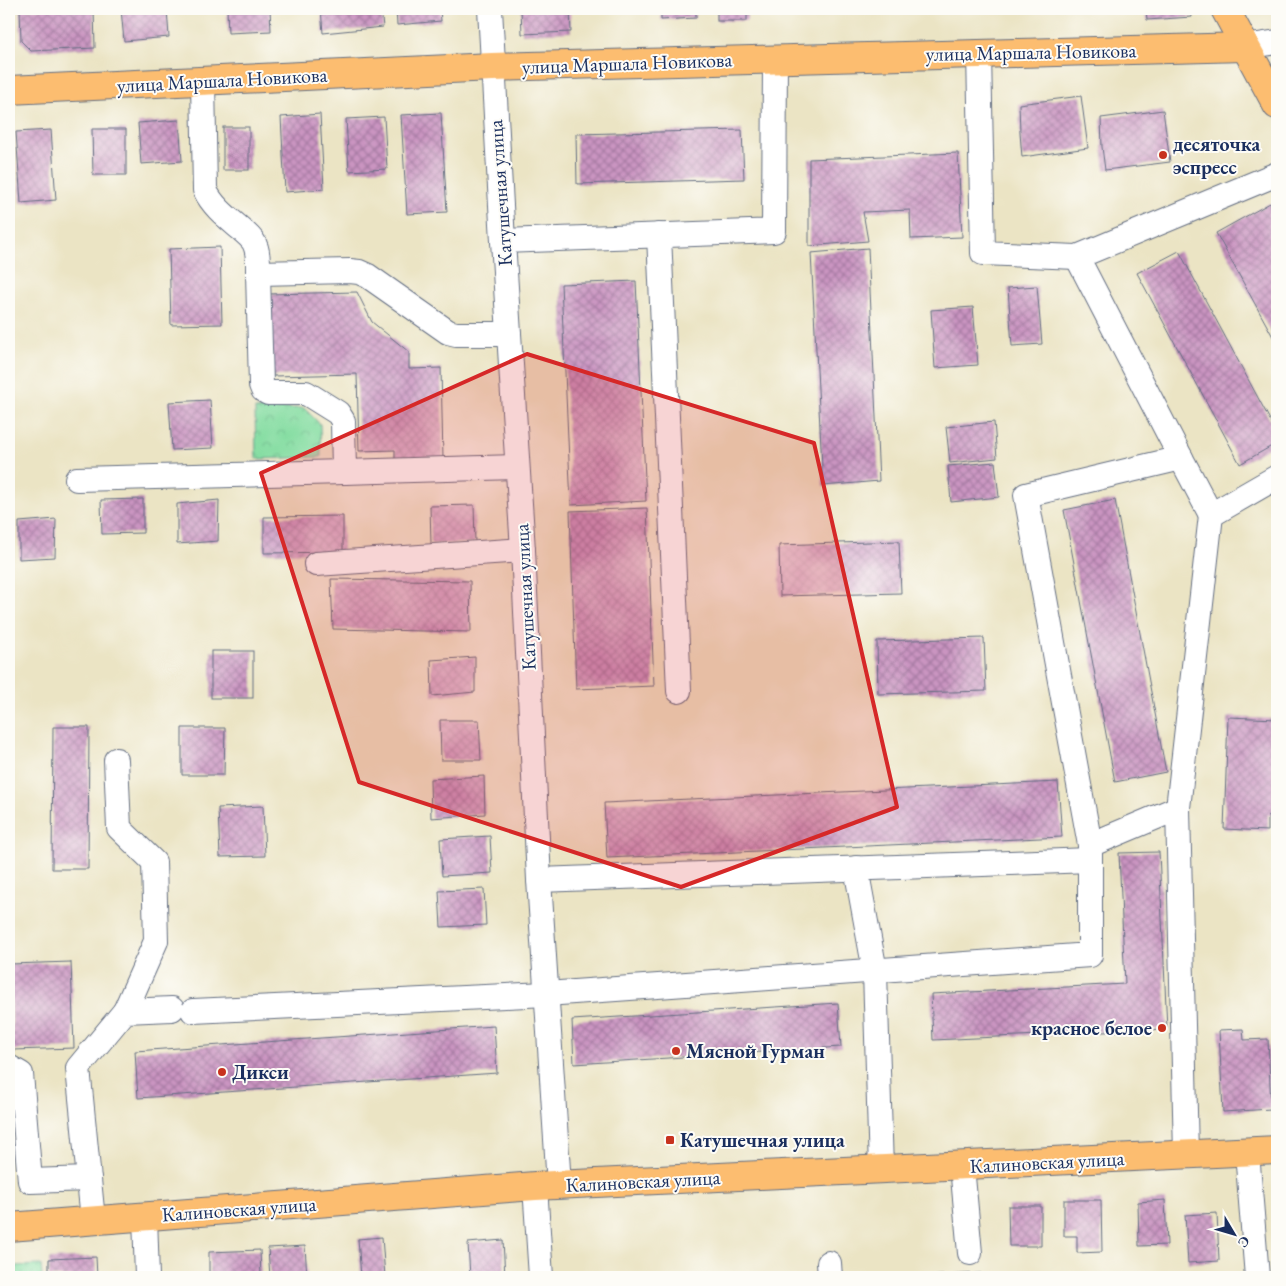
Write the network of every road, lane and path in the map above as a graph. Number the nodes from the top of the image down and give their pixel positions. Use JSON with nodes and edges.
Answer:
{"nodes":[{"id":1,"x":490,"y":9,"type":"edge"},
{"id":2,"x":1225,"y":9,"type":"edge"},
{"id":3,"x":1277,"y":42,"type":"edge"},
{"id":4,"x":1245,"y":47,"type":"junction"},
{"id":5,"x":979,"y":53,"type":"junction"},
{"id":6,"x":775,"y":59,"type":"junction"},
{"id":7,"x":492,"y":67,"type":"junction"},
{"id":8,"x":203,"y":81,"type":"junction"},
{"id":9,"x":9,"y":90,"type":"edge"},
{"id":10,"x":1277,"y":105,"type":"edge"},
{"id":11,"x":1277,"y":174,"type":"edge"},
{"id":12,"x":659,"y":235,"type":"junction"},
{"id":13,"x":503,"y":241,"type":"junction"},
{"id":14,"x":1077,"y":257,"type":"junction"},
{"id":15,"x":258,"y":273,"type":"junction"},
{"id":16,"x":509,"y":334,"type":"junction"},
{"id":17,"x":1181,"y":458,"type":"junction"},
{"id":18,"x":517,"y":467,"type":"junction"},
{"id":19,"x":344,"y":472,"type":"junction"},
{"id":20,"x":1277,"y":476,"type":"edge"},
{"id":21,"x":77,"y":479,"type":"dead end"},
{"id":22,"x":1211,"y":515,"type":"junction"},
{"id":23,"x":523,"y":550,"type":"junction"},
{"id":24,"x":316,"y":564,"type":"dead end"},
{"id":25,"x":680,"y":691,"type":"dead end"},
{"id":26,"x":116,"y":760,"type":"dead end"},
{"id":27,"x":1178,"y":808,"type":"junction"},
{"id":28,"x":1090,"y":852,"type":"junction"},
{"id":29,"x":856,"y":868,"type":"junction"},
{"id":30,"x":539,"y":880,"type":"junction"},
{"id":31,"x":875,"y":971,"type":"junction"},
{"id":32,"x":546,"y":994,"type":"junction"},
{"id":33,"x":125,"y":1011,"type":"junction"},
{"id":34,"x":9,"y":1067,"type":"edge"},
{"id":35,"x":1277,"y":1150,"type":"edge"},
{"id":36,"x":1247,"y":1152,"type":"junction"},
{"id":37,"x":1186,"y":1155,"type":"junction"},
{"id":38,"x":962,"y":1166,"type":"junction"},
{"id":39,"x":881,"y":1170,"type":"junction"},
{"id":40,"x":89,"y":1179,"type":"junction"},
{"id":41,"x":547,"y":1186,"type":"junction"},
{"id":42,"x":145,"y":1216,"type":"junction"},
{"id":43,"x":94,"y":1220,"type":"junction"},
{"id":44,"x":9,"y":1227,"type":"edge"},
{"id":45,"x":970,"y":1253,"type":"dead end"},
{"id":46,"x":147,"y":1277,"type":"edge"},
{"id":47,"x":541,"y":1277,"type":"edge"},
{"id":48,"x":1257,"y":1277,"type":"edge"}],
"edges":[{"from":1,"to":7,"type":"street","name":"Катушечная улица"},
{"from":2,"to":4,"type":"main road"},
{"from":3,"to":4,"type":"street"},
{"from":4,"to":5,"type":"main road","name":"улица Маршала Новикова"},
{"from":4,"to":10,"type":"main road"},
{"from":5,"to":6,"type":"main road","name":"улица Маршала Новикова"},
{"from":5,"to":14,"type":"street"},
{"from":6,"to":7,"type":"main road","name":"улица Маршала Новикова"},
{"from":6,"to":12,"type":"street"},
{"from":7,"to":8,"type":"main road","name":"улица Маршала Новикова"},
{"from":7,"to":13,"type":"street","name":"Катушечная улица"},
{"from":8,"to":9,"type":"main road","name":"улица Маршала Новикова"},
{"from":8,"to":15,"type":"street"},
{"from":11,"to":14,"type":"street"},
{"from":12,"to":13,"type":"street"},
{"from":12,"to":25,"type":"street"},
{"from":13,"to":16,"type":"street","name":"Катушечная улица"},
{"from":14,"to":17,"type":"street"},
{"from":15,"to":16,"type":"street"},
{"from":15,"to":19,"type":"street"},
{"from":16,"to":18,"type":"street","name":"Катушечная улица"},
{"from":17,"to":22,"type":"street"},
{"from":17,"to":28,"type":"street"},
{"from":18,"to":19,"type":"street"},
{"from":18,"to":23,"type":"street","name":"Катушечная улица"},
{"from":19,"to":21,"type":"street"},
{"from":20,"to":22,"type":"street"},
{"from":22,"to":27,"type":"street"},
{"from":23,"to":24,"type":"street"},
{"from":23,"to":30,"type":"street","name":"Катушечная улица"},
{"from":26,"to":33,"type":"street"},
{"from":27,"to":28,"type":"street"},
{"from":27,"to":37,"type":"street"},
{"from":28,"to":29,"type":"street"},
{"from":28,"to":31,"type":"street"},
{"from":29,"to":30,"type":"street"},
{"from":29,"to":31,"type":"street"},
{"from":30,"to":32,"type":"street","name":"Катушечная улица"},
{"from":31,"to":32,"type":"street"},
{"from":31,"to":39,"type":"street"},
{"from":32,"to":33,"type":"street"},
{"from":32,"to":41,"type":"street","name":"Катушечная улица"},
{"from":33,"to":40,"type":"street"},
{"from":34,"to":40,"type":"street"},
{"from":35,"to":36,"type":"main road","name":"Калиновская улица"},
{"from":36,"to":37,"type":"main road","name":"Калиновская улица"},
{"from":36,"to":48,"type":"street"},
{"from":37,"to":38,"type":"main road","name":"Калиновская улица"},
{"from":38,"to":39,"type":"main road","name":"Калиновская улица"},
{"from":38,"to":45,"type":"street"},
{"from":39,"to":41,"type":"main road","name":"Калиновская улица"},
{"from":40,"to":43,"type":"street"},
{"from":41,"to":42,"type":"main road","name":"Калиновская улица"},
{"from":41,"to":47,"type":"street","name":"Катушечная улица"},
{"from":42,"to":43,"type":"main road","name":"Калиновская улица"},
{"from":42,"to":46,"type":"street"},
{"from":43,"to":44,"type":"main road","name":"Калиновская улица"}]}
